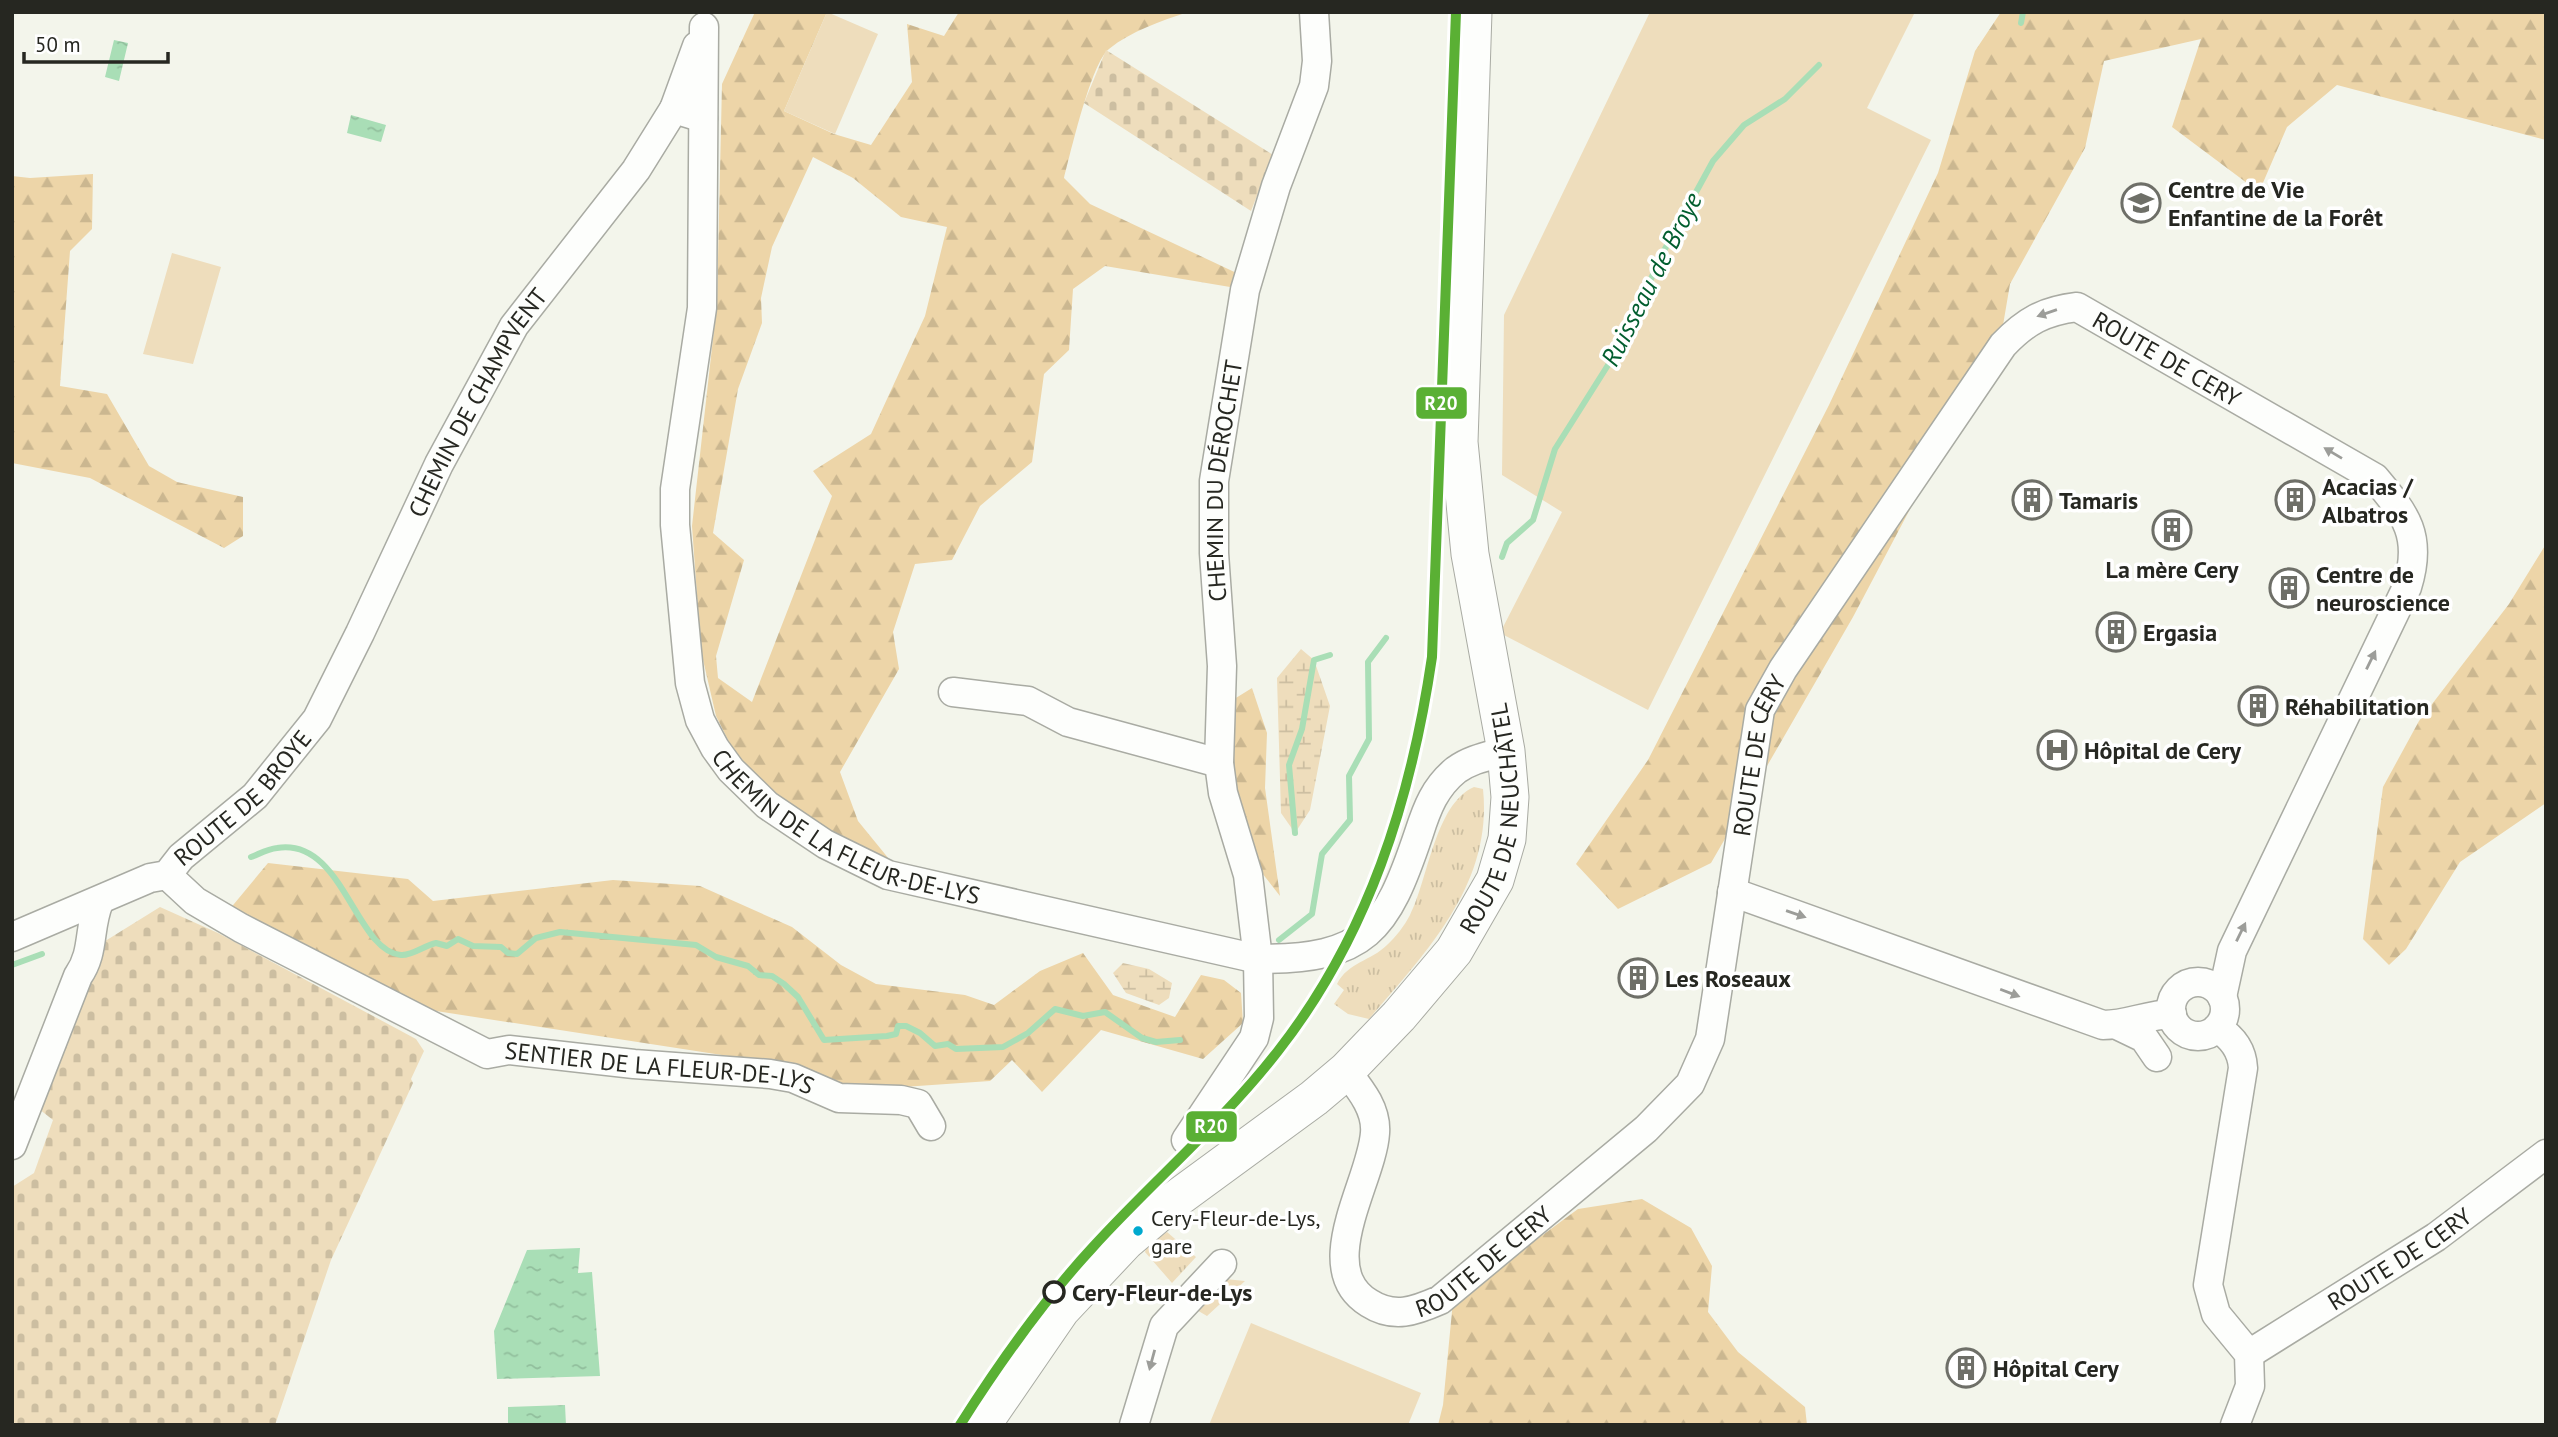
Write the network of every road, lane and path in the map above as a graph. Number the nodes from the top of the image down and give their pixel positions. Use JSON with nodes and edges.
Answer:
{"nodes":[{"id":1,"x":1314,"y":12,"type":"edge"},
{"id":2,"x":1473,"y":12,"type":"edge"},
{"id":3,"x":706,"y":20,"type":"edge"},
{"id":4,"x":674,"y":109,"type":"junction"},
{"id":5,"x":703,"y":118,"type":"junction"},
{"id":6,"x":953,"y":692,"type":"dead end"},
{"id":7,"x":317,"y":719,"type":"joint"},
{"id":8,"x":1506,"y":751,"type":"junction"},
{"id":9,"x":1219,"y":763,"type":"junction"},
{"id":10,"x":167,"y":875,"type":"junction"},
{"id":11,"x":1732,"y":892,"type":"junction"},
{"id":12,"x":99,"y":902,"type":"junction"},
{"id":13,"x":58,"y":919,"type":"junction"},
{"id":14,"x":12,"y":937,"type":"edge"},
{"id":15,"x":1258,"y":959,"type":"junction"},
{"id":16,"x":78,"y":976,"type":"junction"},
{"id":17,"x":2222,"y":997,"type":"junction"},
{"id":18,"x":2172,"y":1014,"type":"junction"},
{"id":19,"x":2118,"y":1025,"type":"junction"},
{"id":20,"x":2217,"y":1028,"type":"junction"},
{"id":21,"x":2157,"y":1057,"type":"dead end"},
{"id":22,"x":1346,"y":1071,"type":"junction"},
{"id":23,"x":931,"y":1126,"type":"dead end"},
{"id":24,"x":1186,"y":1140,"type":"dead end"},
{"id":25,"x":12,"y":1146,"type":"edge"},
{"id":26,"x":2546,"y":1154,"type":"edge"},
{"id":27,"x":1222,"y":1264,"type":"dead end"},
{"id":28,"x":2249,"y":1354,"type":"junction"},
{"id":29,"x":982,"y":1425,"type":"edge"},
{"id":30,"x":1134,"y":1425,"type":"edge"},
{"id":31,"x":2235,"y":1425,"type":"edge"}],
"edges":[{"from":1,"to":9,"type":"street","name":"CHEMIN DU DÉROCHET"},
{"from":2,"to":8,"type":"main road","name":"ROUTE DE NEUCHÂTEL"},
{"from":3,"to":4,"type":"street","name":"CHEMIN DE CHAMPVENT"},
{"from":3,"to":5,"type":"street","name":"CHEMIN DE CHAMPVENT"},
{"from":4,"to":5,"type":"street"},
{"from":4,"to":7,"type":"street","name":"CHEMIN DE CHAMPVENT"},
{"from":5,"to":15,"type":"street","name":"CHEMIN DE LA FLEUR-DE-LYS"},
{"from":6,"to":9,"type":"street"},
{"from":7,"to":10,"type":"street","name":"ROUTE DE BROYE"},
{"from":8,"to":15,"type":"street","name":"CHEMIN DE LA FLEUR-DE-LYS"},
{"from":8,"to":22,"type":"main road","name":"ROUTE DE NEUCHÂTEL"},
{"from":9,"to":15,"type":"street","name":"CHEMIN DU DÉROCHET"},
{"from":10,"to":12,"type":"street","name":"ROUTE DE BROYE"},
{"from":10,"to":23,"type":"street","name":"SENTIER DE LA FLEUR-DE-LYS"},
{"from":17,"to":11,"type":"street","name":"ROUTE DE CERY","one_way":true},
{"from":11,"to":19,"type":"street","one_way":true},
{"from":11,"to":22,"type":"street","name":"ROUTE DE CERY"},
{"from":12,"to":13,"type":"street","name":"ROUTE DE BROYE"},
{"from":12,"to":16,"type":"street"},
{"from":13,"to":14,"type":"street","name":"ROUTE DE BROYE"},
{"from":13,"to":16,"type":"street"},
{"from":15,"to":24,"type":"street","name":"CHEMIN DU DÉROCHET"},
{"from":16,"to":25,"type":"street"},
{"from":17,"to":18,"type":"street"},
{"from":17,"to":20,"type":"street"},
{"from":18,"to":19,"type":"street"},
{"from":18,"to":20,"type":"street"},
{"from":19,"to":21,"type":"street"},
{"from":20,"to":28,"type":"street"},
{"from":22,"to":29,"type":"main road","name":"ROUTE DE NEUCHÂTEL"},
{"from":26,"to":28,"type":"street","name":"ROUTE DE CERY"},
{"from":27,"to":30,"type":"street","one_way":true},
{"from":28,"to":31,"type":"street"}]}
